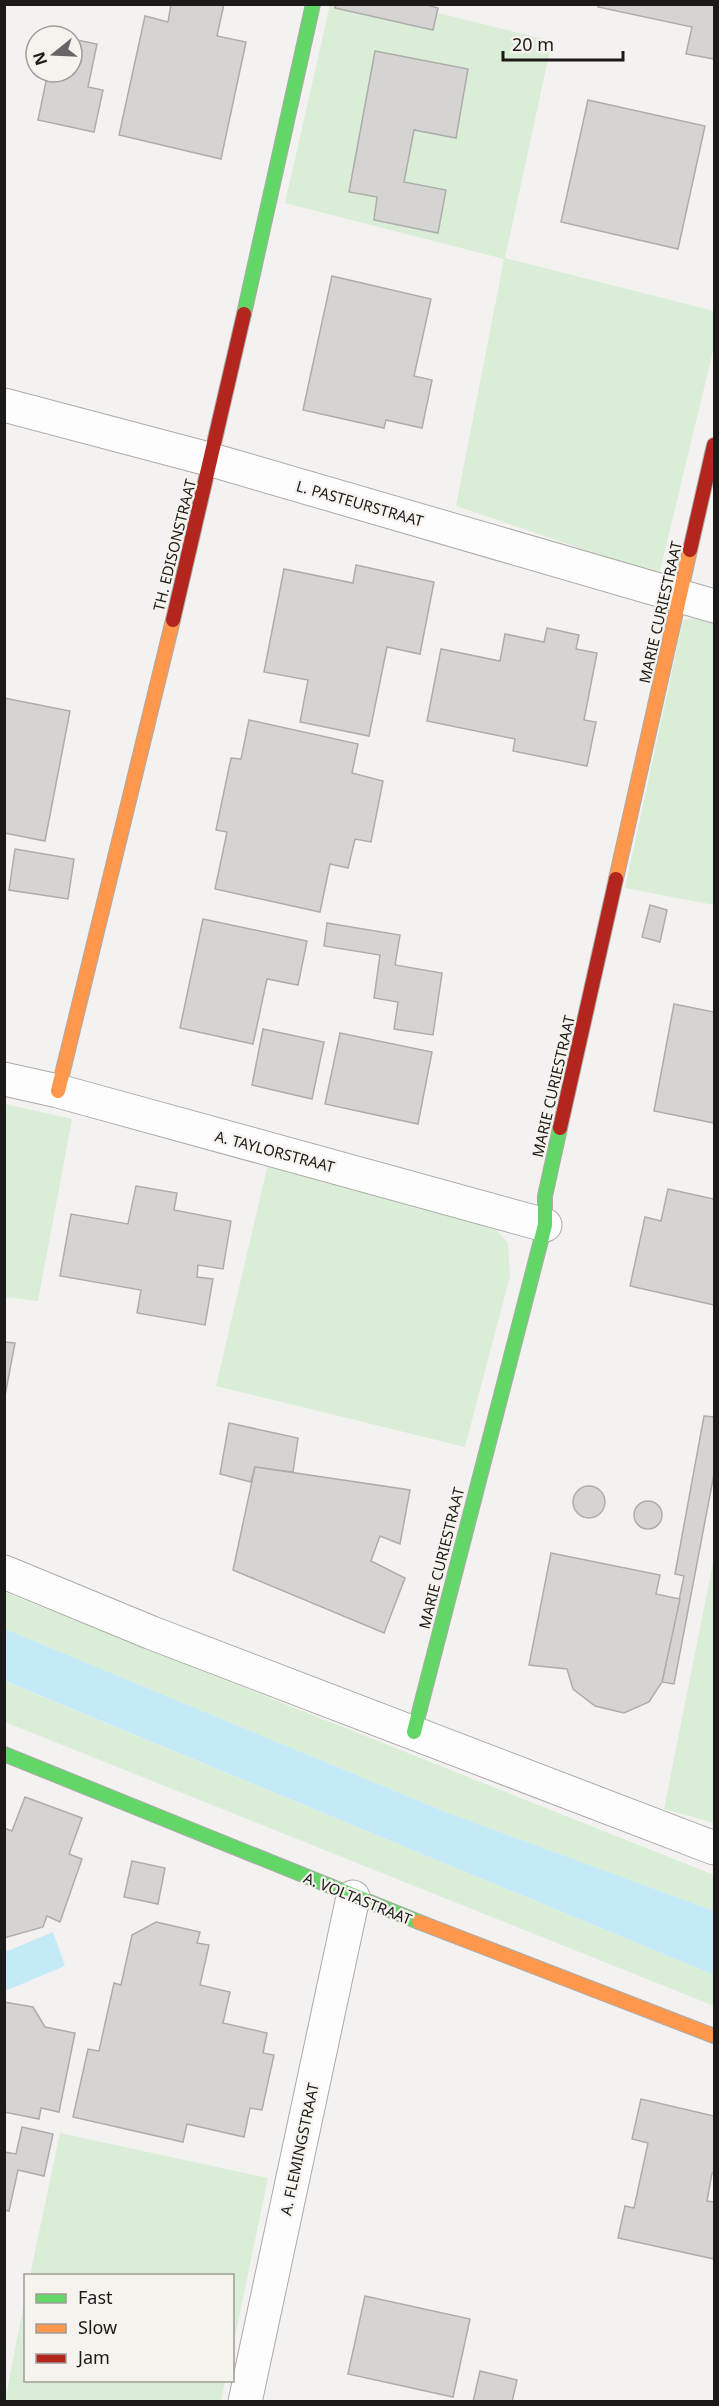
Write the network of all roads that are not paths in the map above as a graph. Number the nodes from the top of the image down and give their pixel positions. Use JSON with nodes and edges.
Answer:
{"nodes":[{"id":1,"x":313,"y":4,"type":"edge"},
{"id":2,"x":4,"y":405,"type":"edge"},
{"id":3,"x":714,"y":445,"type":"edge"},
{"id":4,"x":212,"y":460,"type":"junction"},
{"id":5,"x":681,"y":596,"type":"junction"},
{"id":6,"x":714,"y":606,"type":"edge"},
{"id":7,"x":4,"y":1079,"type":"edge"},
{"id":8,"x":58,"y":1091,"type":"junction"},
{"id":9,"x":544,"y":1225,"type":"junction"},
{"id":10,"x":4,"y":1572,"type":"edge"},
{"id":11,"x":414,"y":1732,"type":"junction"},
{"id":12,"x":4,"y":1754,"type":"edge"},
{"id":13,"x":714,"y":1848,"type":"edge"},
{"id":14,"x":353,"y":1896,"type":"junction"},
{"id":15,"x":714,"y":2036,"type":"edge"},
{"id":16,"x":245,"y":2402,"type":"edge"}],
"edges":[{"from":1,"to":4,"type":"street","name":"TH. EDISONSTRAAT"},
{"from":2,"to":4,"type":"street","name":"L. PASTEURSTRAAT"},
{"from":3,"to":5,"type":"street","name":"MARIE CURIESTRAAT"},
{"from":4,"to":5,"type":"street","name":"L. PASTEURSTRAAT"},
{"from":4,"to":8,"type":"street","name":"TH. EDISONSTRAAT"},
{"from":5,"to":6,"type":"street","name":"L. PASTEURSTRAAT"},
{"from":5,"to":9,"type":"street","name":"MARIE CURIESTRAAT"},
{"from":7,"to":8,"type":"street","name":"A. TAYLORSTRAAT"},
{"from":8,"to":9,"type":"street","name":"A. TAYLORSTRAAT"},
{"from":9,"to":11,"type":"street","name":"MARIE CURIESTRAAT"},
{"from":10,"to":11,"type":"street"},
{"from":11,"to":13,"type":"street"},
{"from":12,"to":14,"type":"street","name":"A. VOLTASTRAAT"},
{"from":14,"to":15,"type":"street","name":"A. VOLTASTRAAT"},
{"from":14,"to":16,"type":"street","name":"A. FLEMINGSTRAAT"}]}
